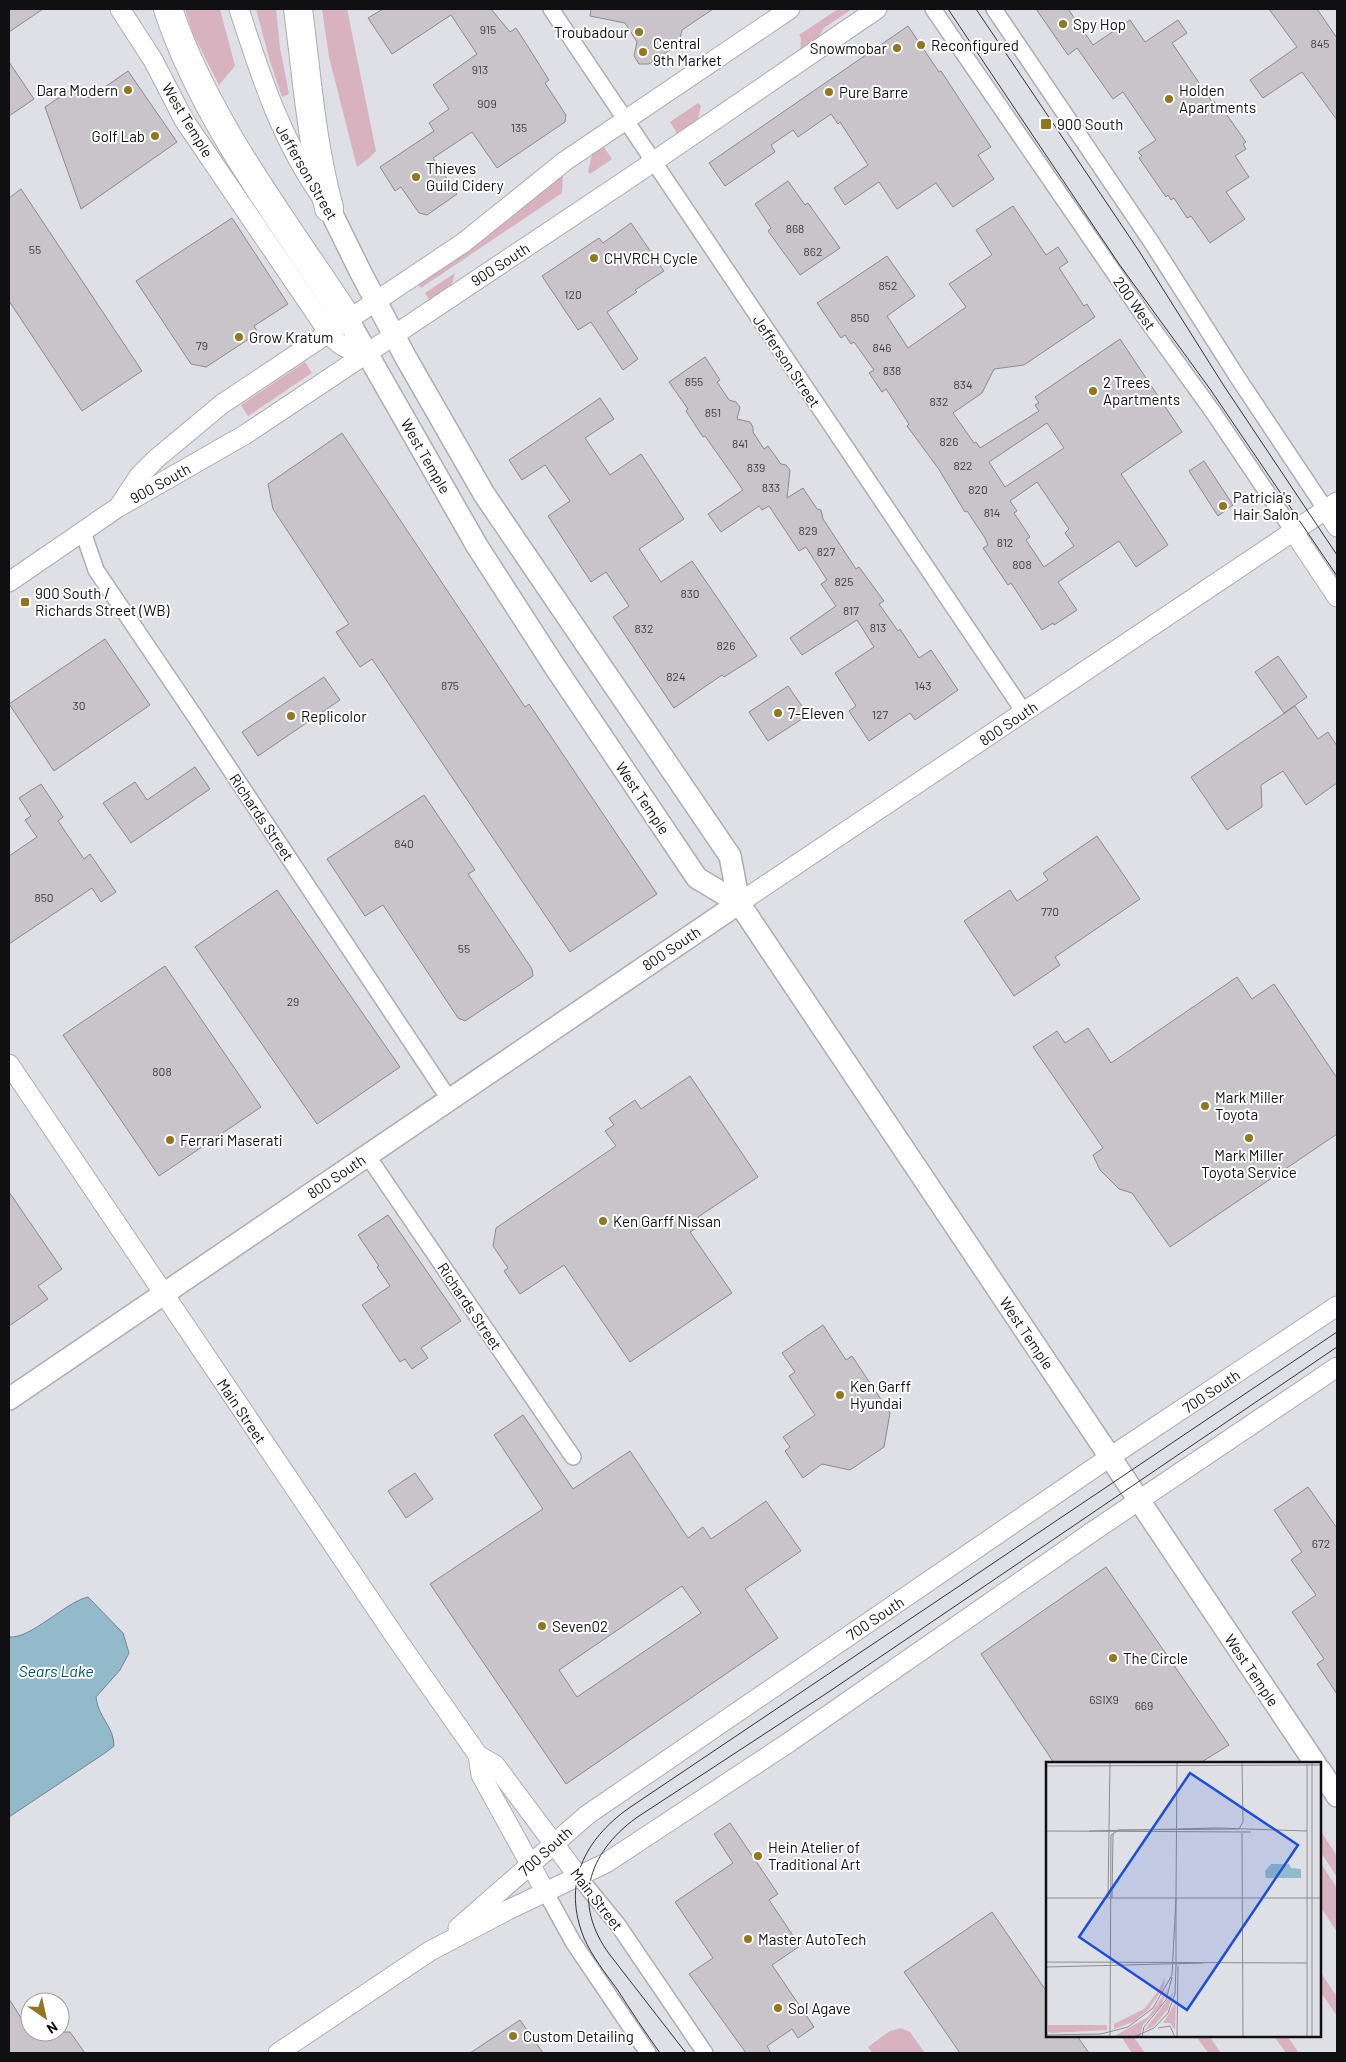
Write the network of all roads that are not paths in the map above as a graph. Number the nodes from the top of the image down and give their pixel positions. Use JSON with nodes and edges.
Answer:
{"nodes":[{"id":1,"x":120,"y":9,"type":"edge"},
{"id":2,"x":168,"y":9,"type":"edge"},
{"id":3,"x":240,"y":9,"type":"edge"},
{"id":4,"x":298,"y":9,"type":"edge"},
{"id":5,"x":551,"y":9,"type":"edge"},
{"id":6,"x":790,"y":9,"type":"edge"},
{"id":7,"x":877,"y":9,"type":"edge"},
{"id":8,"x":933,"y":9,"type":"edge"},
{"id":9,"x":994,"y":9,"type":"edge"},
{"id":10,"x":626,"y":120,"type":"junction"},
{"id":11,"x":654,"y":161,"type":"junction"},
{"id":12,"x":329,"y":208,"type":"junction"},
{"id":13,"x":376,"y":302,"type":"junction"},
{"id":14,"x":338,"y":327,"type":"junction"},
{"id":15,"x":393,"y":335,"type":"junction"},
{"id":16,"x":367,"y":352,"type":"junction"},
{"id":17,"x":1331,"y":506,"type":"edge"},
{"id":18,"x":117,"y":508,"type":"junction"},
{"id":19,"x":1337,"y":527,"type":"edge"},
{"id":20,"x":1293,"y":531,"type":"junction"},
{"id":21,"x":83,"y":532,"type":"junction"},
{"id":22,"x":9,"y":582,"type":"edge"},
{"id":23,"x":1337,"y":597,"type":"edge"},
{"id":24,"x":1024,"y":712,"type":"junction"},
{"id":25,"x":739,"y":903,"type":"junction"},
{"id":26,"x":9,"y":1064,"type":"edge"},
{"id":27,"x":449,"y":1099,"type":"junction"},
{"id":28,"x":367,"y":1155,"type":"junction"},
{"id":29,"x":164,"y":1294,"type":"junction"},
{"id":30,"x":1337,"y":1306,"type":"edge"},
{"id":31,"x":1337,"y":1367,"type":"edge"},
{"id":32,"x":9,"y":1399,"type":"edge"},
{"id":33,"x":573,"y":1457,"type":"dead end"},
{"id":34,"x":1110,"y":1457,"type":"junction"},
{"id":35,"x":1139,"y":1500,"type":"junction"},
{"id":36,"x":478,"y":1755,"type":"junction"},
{"id":37,"x":1314,"y":1762,"type":"edge"},
{"id":38,"x":1321,"y":1772,"type":"edge"},
{"id":39,"x":1337,"y":1796,"type":"edge"},
{"id":40,"x":554,"y":1843,"type":"junction"},
{"id":41,"x":531,"y":1864,"type":"junction"},
{"id":42,"x":578,"y":1876,"type":"junction"},
{"id":43,"x":546,"y":1891,"type":"junction"},
{"id":44,"x":430,"y":1951,"type":"junction"},
{"id":45,"x":278,"y":2053,"type":"edge"},
{"id":46,"x":648,"y":2053,"type":"edge"},
{"id":47,"x":705,"y":2053,"type":"edge"}],
"edges":[{"from":1,"to":14,"type":"street","name":"West Temple"},
{"from":2,"to":14,"type":"highway"},
{"from":3,"to":12,"type":"street","name":"Jefferson Street"},
{"from":4,"to":12,"type":"highway"},
{"from":5,"to":10,"type":"street","name":"Jefferson Street"},
{"from":6,"to":10,"type":"street","name":"900 South"},
{"from":7,"to":11,"type":"street","name":"900 South"},
{"from":8,"to":20,"type":"street","name":"200 West"},
{"from":9,"to":17,"type":"street"},
{"from":10,"to":11,"type":"street","name":"Jefferson Street"},
{"from":10,"to":13,"type":"street","name":"900 South"},
{"from":11,"to":15,"type":"street","name":"900 South"},
{"from":11,"to":24,"type":"street","name":"Jefferson Street"},
{"from":12,"to":13,"type":"main road","name":"Jefferson Street"},
{"from":13,"to":14,"type":"street","name":"900 South"},
{"from":13,"to":15,"type":"main road","name":"West Temple"},
{"from":14,"to":16,"type":"main road","name":"West Temple"},
{"from":14,"to":18,"type":"street","name":"900 South"},
{"from":15,"to":16,"type":"street","name":"900 South"},
{"from":15,"to":25,"type":"main road","name":"West Temple"},
{"from":16,"to":18,"type":"street","name":"900 South"},
{"from":16,"to":25,"type":"main road","name":"West Temple"},
{"from":17,"to":19,"type":"street"},
{"from":17,"to":20,"type":"street","name":"800 South"},
{"from":18,"to":21,"type":"street","name":"900 South"},
{"from":20,"to":23,"type":"street","name":"200 West"},
{"from":20,"to":24,"type":"street","name":"800 South"},
{"from":21,"to":22,"type":"street","name":"900 South"},
{"from":21,"to":27,"type":"street","name":"Richards Street"},
{"from":24,"to":25,"type":"street","name":"800 South"},
{"from":25,"to":27,"type":"main road","name":"800 South"},
{"from":25,"to":34,"type":"main road","name":"West Temple"},
{"from":26,"to":29,"type":"street","name":"Main Street"},
{"from":27,"to":28,"type":"main road","name":"800 South"},
{"from":28,"to":29,"type":"main road","name":"800 South"},
{"from":28,"to":33,"type":"street","name":"Richards Street"},
{"from":29,"to":32,"type":"main road","name":"800 South"},
{"from":29,"to":36,"type":"street","name":"Main Street"},
{"from":30,"to":34,"type":"street","name":"700 South"},
{"from":31,"to":35,"type":"street","name":"700 South"},
{"from":34,"to":35,"type":"main road","name":"West Temple"},
{"from":34,"to":40,"type":"street","name":"700 South"},
{"from":35,"to":37,"type":"main road","name":"West Temple"},
{"from":35,"to":42,"type":"street","name":"700 South"},
{"from":36,"to":40,"type":"street","name":"Main Street"},
{"from":36,"to":41,"type":"street","name":"Main Street"},
{"from":38,"to":39,"type":"main road"},
{"from":40,"to":41,"type":"street","name":"700 South"},
{"from":40,"to":42,"type":"street","name":"Main Street"},
{"from":41,"to":43,"type":"street","name":"Main Street"},
{"from":41,"to":44,"type":"street","name":"700 South"},
{"from":42,"to":43,"type":"street","name":"700 South"},
{"from":42,"to":47,"type":"street","name":"Main Street"},
{"from":43,"to":44,"type":"street","name":"700 South"},
{"from":43,"to":46,"type":"street","name":"Main Street"},
{"from":44,"to":45,"type":"street","name":"700 South"}]}
